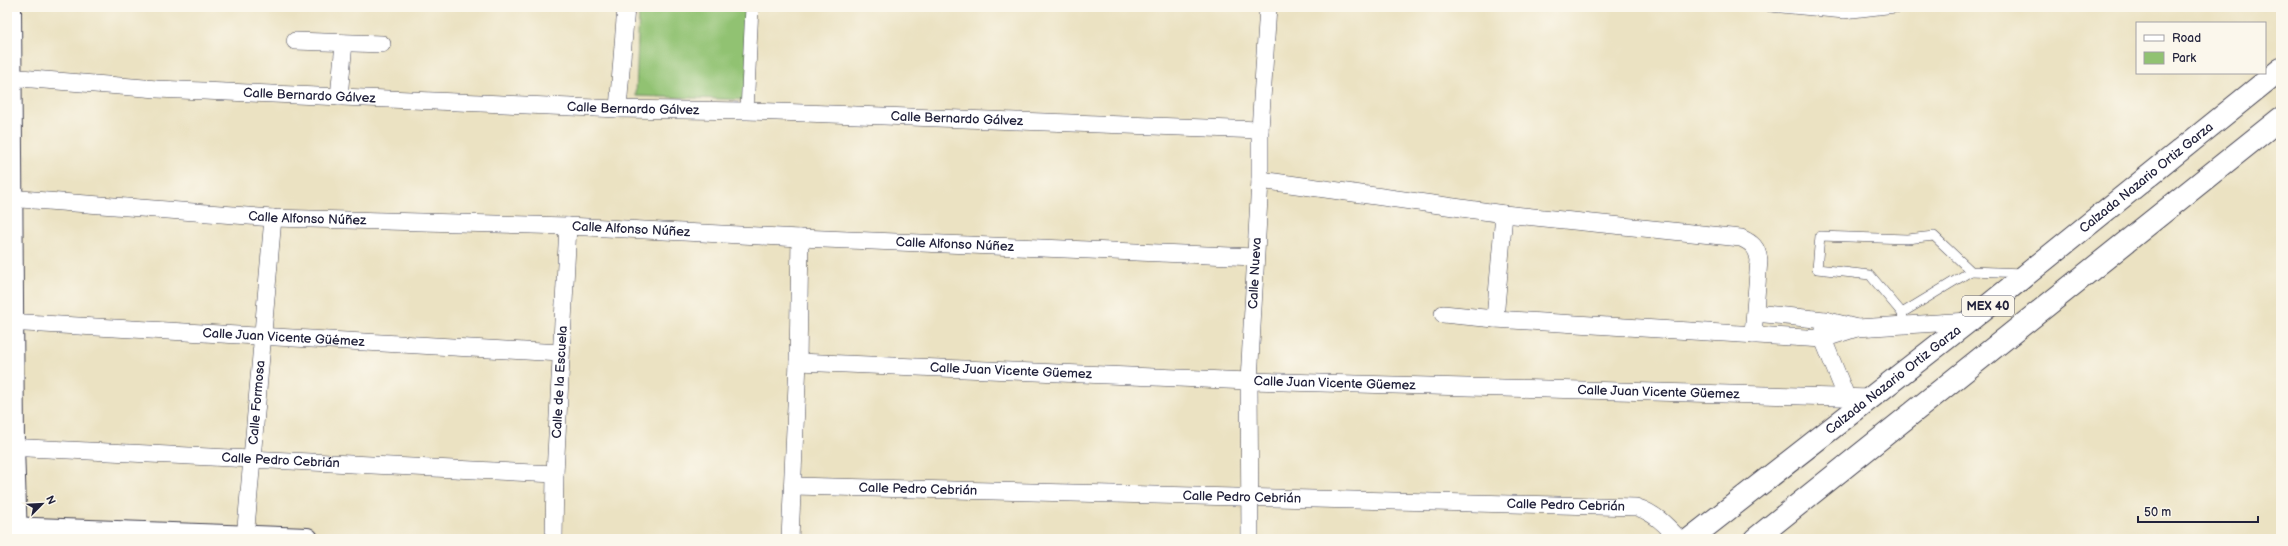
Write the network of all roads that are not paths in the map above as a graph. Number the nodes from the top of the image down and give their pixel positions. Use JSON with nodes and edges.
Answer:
{"nodes":[{"id":1,"x":10,"y":7,"type":"edge"},
{"id":2,"x":626,"y":7,"type":"edge"},
{"id":3,"x":752,"y":7,"type":"edge"},
{"id":4,"x":1268,"y":7,"type":"edge"},
{"id":5,"x":1770,"y":7,"type":"edge"},
{"id":6,"x":1904,"y":7,"type":"edge"},
{"id":7,"x":295,"y":41,"type":"dead end"},
{"id":8,"x":344,"y":43,"type":"junction"},
{"id":9,"x":382,"y":44,"type":"dead end"},
{"id":10,"x":2281,"y":69,"type":"edge"},
{"id":11,"x":9,"y":77,"type":"edge"},
{"id":12,"x":339,"y":97,"type":"junction"},
{"id":13,"x":618,"y":109,"type":"junction"},
{"id":14,"x":747,"y":111,"type":"junction"},
{"id":15,"x":2281,"y":118,"type":"edge"},
{"id":16,"x":1260,"y":130,"type":"junction"},
{"id":17,"x":1260,"y":180,"type":"junction"},
{"id":18,"x":9,"y":198,"type":"edge"},
{"id":19,"x":1504,"y":214,"type":"junction"},
{"id":20,"x":273,"y":218,"type":"junction"},
{"id":21,"x":568,"y":226,"type":"junction"},
{"id":22,"x":800,"y":238,"type":"junction"},
{"id":23,"x":1255,"y":257,"type":"junction"},
{"id":24,"x":1971,"y":270,"type":"junction"},
{"id":25,"x":2028,"y":273,"type":"junction"},
{"id":26,"x":1755,"y":313,"type":"junction"},
{"id":27,"x":1443,"y":314,"type":"dead end"},
{"id":28,"x":1495,"y":319,"type":"junction"},
{"id":29,"x":1903,"y":319,"type":"junction"},
{"id":30,"x":1824,"y":320,"type":"junction"},
{"id":31,"x":1969,"y":321,"type":"junction"},
{"id":32,"x":10,"y":322,"type":"edge"},
{"id":33,"x":1857,"y":328,"type":"junction"},
{"id":34,"x":262,"y":335,"type":"junction"},
{"id":35,"x":1753,"y":335,"type":"junction"},
{"id":36,"x":1823,"y":339,"type":"junction"},
{"id":37,"x":560,"y":353,"type":"junction"},
{"id":38,"x":798,"y":362,"type":"junction"},
{"id":39,"x":1249,"y":381,"type":"junction"},
{"id":40,"x":1846,"y":396,"type":"junction"},
{"id":41,"x":1872,"y":398,"type":"junction"},
{"id":42,"x":10,"y":447,"type":"edge"},
{"id":43,"x":252,"y":460,"type":"junction"},
{"id":44,"x":555,"y":474,"type":"junction"},
{"id":45,"x":793,"y":486,"type":"junction"},
{"id":46,"x":1250,"y":496,"type":"junction"},
{"id":47,"x":13,"y":532,"type":"edge"},
{"id":48,"x":245,"y":538,"type":"edge"},
{"id":49,"x":307,"y":539,"type":"edge"},
{"id":50,"x":554,"y":539,"type":"edge"},
{"id":51,"x":790,"y":539,"type":"edge"},
{"id":52,"x":1250,"y":539,"type":"edge"},
{"id":53,"x":1679,"y":539,"type":"edge"},
{"id":54,"x":1690,"y":539,"type":"edge"},
{"id":55,"x":1755,"y":539,"type":"edge"}],
"edges":[{"from":1,"to":11,"type":"main road"},
{"from":2,"to":13,"type":"street"},
{"from":3,"to":14,"type":"street"},
{"from":4,"to":16,"type":"street","name":"Calle Nueva"},
{"from":5,"to":6,"type":"lane"},
{"from":7,"to":8,"type":"street"},
{"from":8,"to":9,"type":"street"},
{"from":8,"to":12,"type":"street"},
{"from":10,"to":25,"type":"main road","name":"Calzada Nazario Ortiz Garza","number":"MEX 40"},
{"from":11,"to":12,"type":"street","name":"Calle Bernardo Gálvez"},
{"from":11,"to":18,"type":"main road"},
{"from":12,"to":13,"type":"street","name":"Calle Bernardo Gálvez"},
{"from":13,"to":14,"type":"street","name":"Calle Bernardo Gálvez"},
{"from":14,"to":16,"type":"street","name":"Calle Bernardo Gálvez"},
{"from":15,"to":55,"type":"main road","number":"MEX 40"},
{"from":16,"to":17,"type":"street","name":"Calle Nueva"},
{"from":17,"to":19,"type":"street"},
{"from":17,"to":23,"type":"street","name":"Calle Nueva"},
{"from":18,"to":20,"type":"street","name":"Calle Alfonso Núñez"},
{"from":18,"to":32,"type":"main road"},
{"from":19,"to":26,"type":"street"},
{"from":19,"to":28,"type":"street"},
{"from":20,"to":21,"type":"street","name":"Calle Alfonso Núñez"},
{"from":20,"to":34,"type":"street","name":"Calle Formosa"},
{"from":21,"to":22,"type":"street","name":"Calle Alfonso Núñez"},
{"from":21,"to":37,"type":"street","name":"Calle de la Escuela"},
{"from":22,"to":23,"type":"street","name":"Calle Alfonso Núñez"},
{"from":22,"to":38,"type":"street"},
{"from":23,"to":39,"type":"street","name":"Calle Nueva"},
{"from":24,"to":25,"type":"lane"},
{"from":24,"to":29,"type":"lane"},
{"from":24,"to":29,"type":"lane"},
{"from":25,"to":31,"type":"main road","name":"Calzada Nazario Ortiz Garza","number":"MEX 40"},
{"from":26,"to":30,"type":"street"},
{"from":26,"to":35,"type":"street"},
{"from":27,"to":28,"type":"street"},
{"from":28,"to":35,"type":"street"},
{"from":29,"to":31,"type":"street"},
{"from":29,"to":33,"type":"street"},
{"from":30,"to":33,"type":"street"},
{"from":30,"to":36,"type":"street"},
{"from":31,"to":41,"type":"main road","name":"Calzada Nazario Ortiz Garza","number":"MEX 40"},
{"from":32,"to":34,"type":"street","name":"Calle Juan Vicente Güémez"},
{"from":32,"to":42,"type":"main road"},
{"from":33,"to":36,"type":"street"},
{"from":34,"to":37,"type":"street","name":"Calle Juan Vicente Güémez"},
{"from":34,"to":43,"type":"street","name":"Calle Formosa"},
{"from":35,"to":36,"type":"street"},
{"from":36,"to":40,"type":"street"},
{"from":37,"to":44,"type":"street","name":"Calle de la Escuela"},
{"from":38,"to":39,"type":"street","name":"Calle Juan Vicente Güemez"},
{"from":38,"to":45,"type":"street"},
{"from":39,"to":40,"type":"street","name":"Calle Juan Vicente Güemez"},
{"from":39,"to":46,"type":"street","name":"Calle Nueva"},
{"from":40,"to":41,"type":"street","name":"Calle Juan Vicente Güemez"},
{"from":41,"to":54,"type":"main road","name":"Calzada Nazario Ortiz Garza","number":"MEX 40"},
{"from":42,"to":43,"type":"street","name":"Calle Pedro Cebrián"},
{"from":42,"to":47,"type":"main road"},
{"from":43,"to":44,"type":"street","name":"Calle Pedro Cebrián"},
{"from":43,"to":48,"type":"street","name":"Calle Formosa"},
{"from":44,"to":50,"type":"street","name":"Calle de la Escuela"},
{"from":45,"to":46,"type":"street","name":"Calle Pedro Cebrián"},
{"from":45,"to":51,"type":"street"},
{"from":46,"to":52,"type":"street","name":"Calle Nueva"},
{"from":46,"to":53,"type":"street","name":"Calle Pedro Cebrián"},
{"from":47,"to":48,"type":"main road"},
{"from":48,"to":49,"type":"main road"}]}
